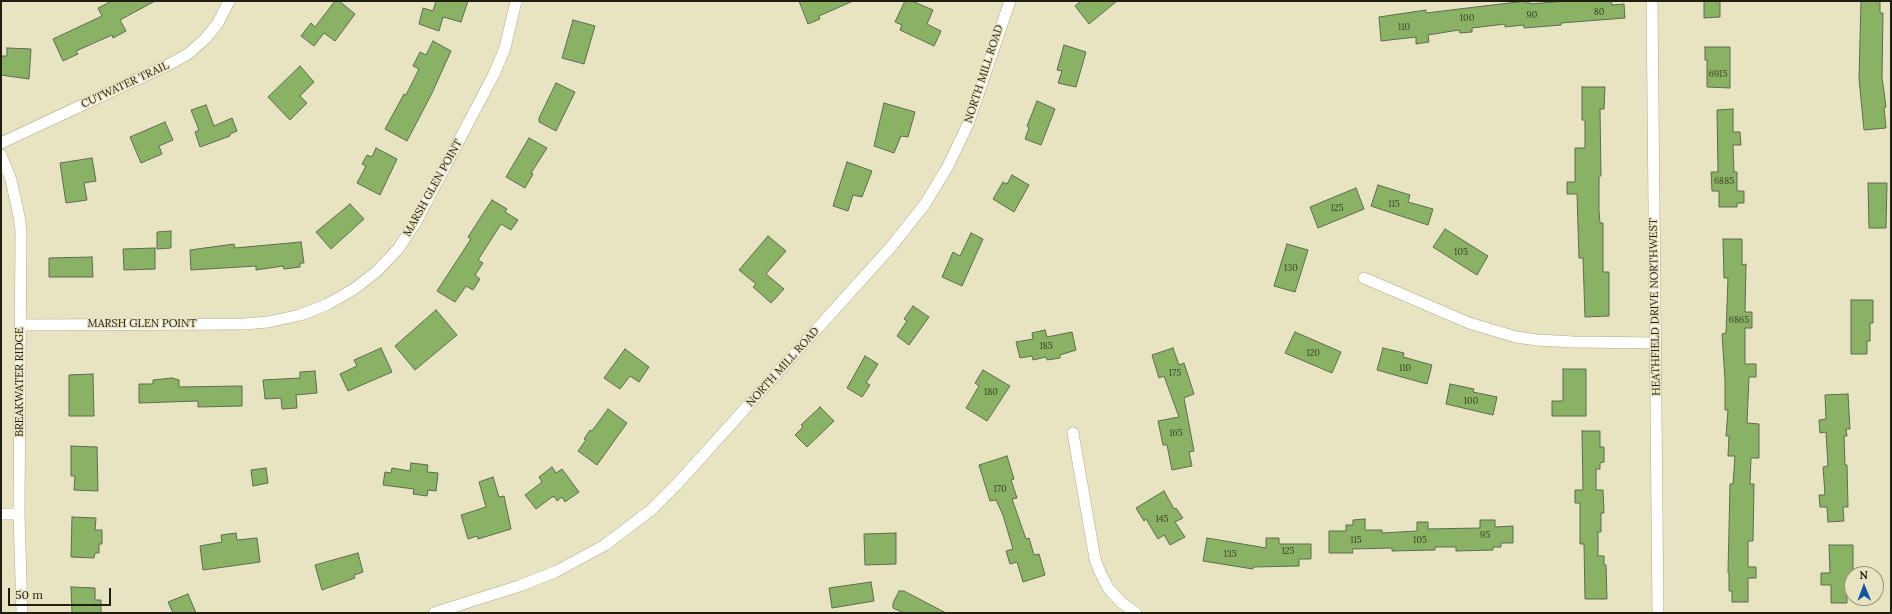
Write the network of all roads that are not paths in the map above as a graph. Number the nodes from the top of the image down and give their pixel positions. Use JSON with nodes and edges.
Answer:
{"nodes":[{"id":1,"x":229,"y":1,"type":"edge"},
{"id":2,"x":516,"y":1,"type":"edge"},
{"id":3,"x":1010,"y":1,"type":"edge"},
{"id":4,"x":1652,"y":1,"type":"edge"},
{"id":5,"x":1,"y":144,"type":"edge"},
{"id":6,"x":1,"y":155,"type":"edge"},
{"id":7,"x":1364,"y":278,"type":"dead end"},
{"id":8,"x":20,"y":325,"type":"junction"},
{"id":9,"x":1655,"y":343,"type":"junction"},
{"id":10,"x":1073,"y":434,"type":"dead end"},
{"id":11,"x":1,"y":514,"type":"edge"},
{"id":12,"x":19,"y":514,"type":"junction"},
{"id":13,"x":22,"y":613,"type":"edge"},
{"id":14,"x":434,"y":613,"type":"edge"},
{"id":15,"x":1136,"y":613,"type":"edge"},
{"id":16,"x":1658,"y":613,"type":"edge"}],
"edges":[{"from":1,"to":5,"type":"street","name":"CUTWATER TRAIL"},
{"from":2,"to":8,"type":"street","name":"MARSH GLEN POINT"},
{"from":3,"to":14,"type":"street","name":"NORTH MILL ROAD"},
{"from":4,"to":9,"type":"street","name":"HEATHFIELD DRIVE NORTHWEST"},
{"from":6,"to":8,"type":"street","name":"BREAKWATER RIDGE"},
{"from":7,"to":9,"type":"street"},
{"from":8,"to":12,"type":"street","name":"BREAKWATER RIDGE"},
{"from":9,"to":16,"type":"street","name":"HEATHFIELD DRIVE NORTHWEST"},
{"from":10,"to":15,"type":"street"},
{"from":11,"to":12,"type":"street"},
{"from":12,"to":13,"type":"street","name":"BREAKWATER RIDGE"}]}
